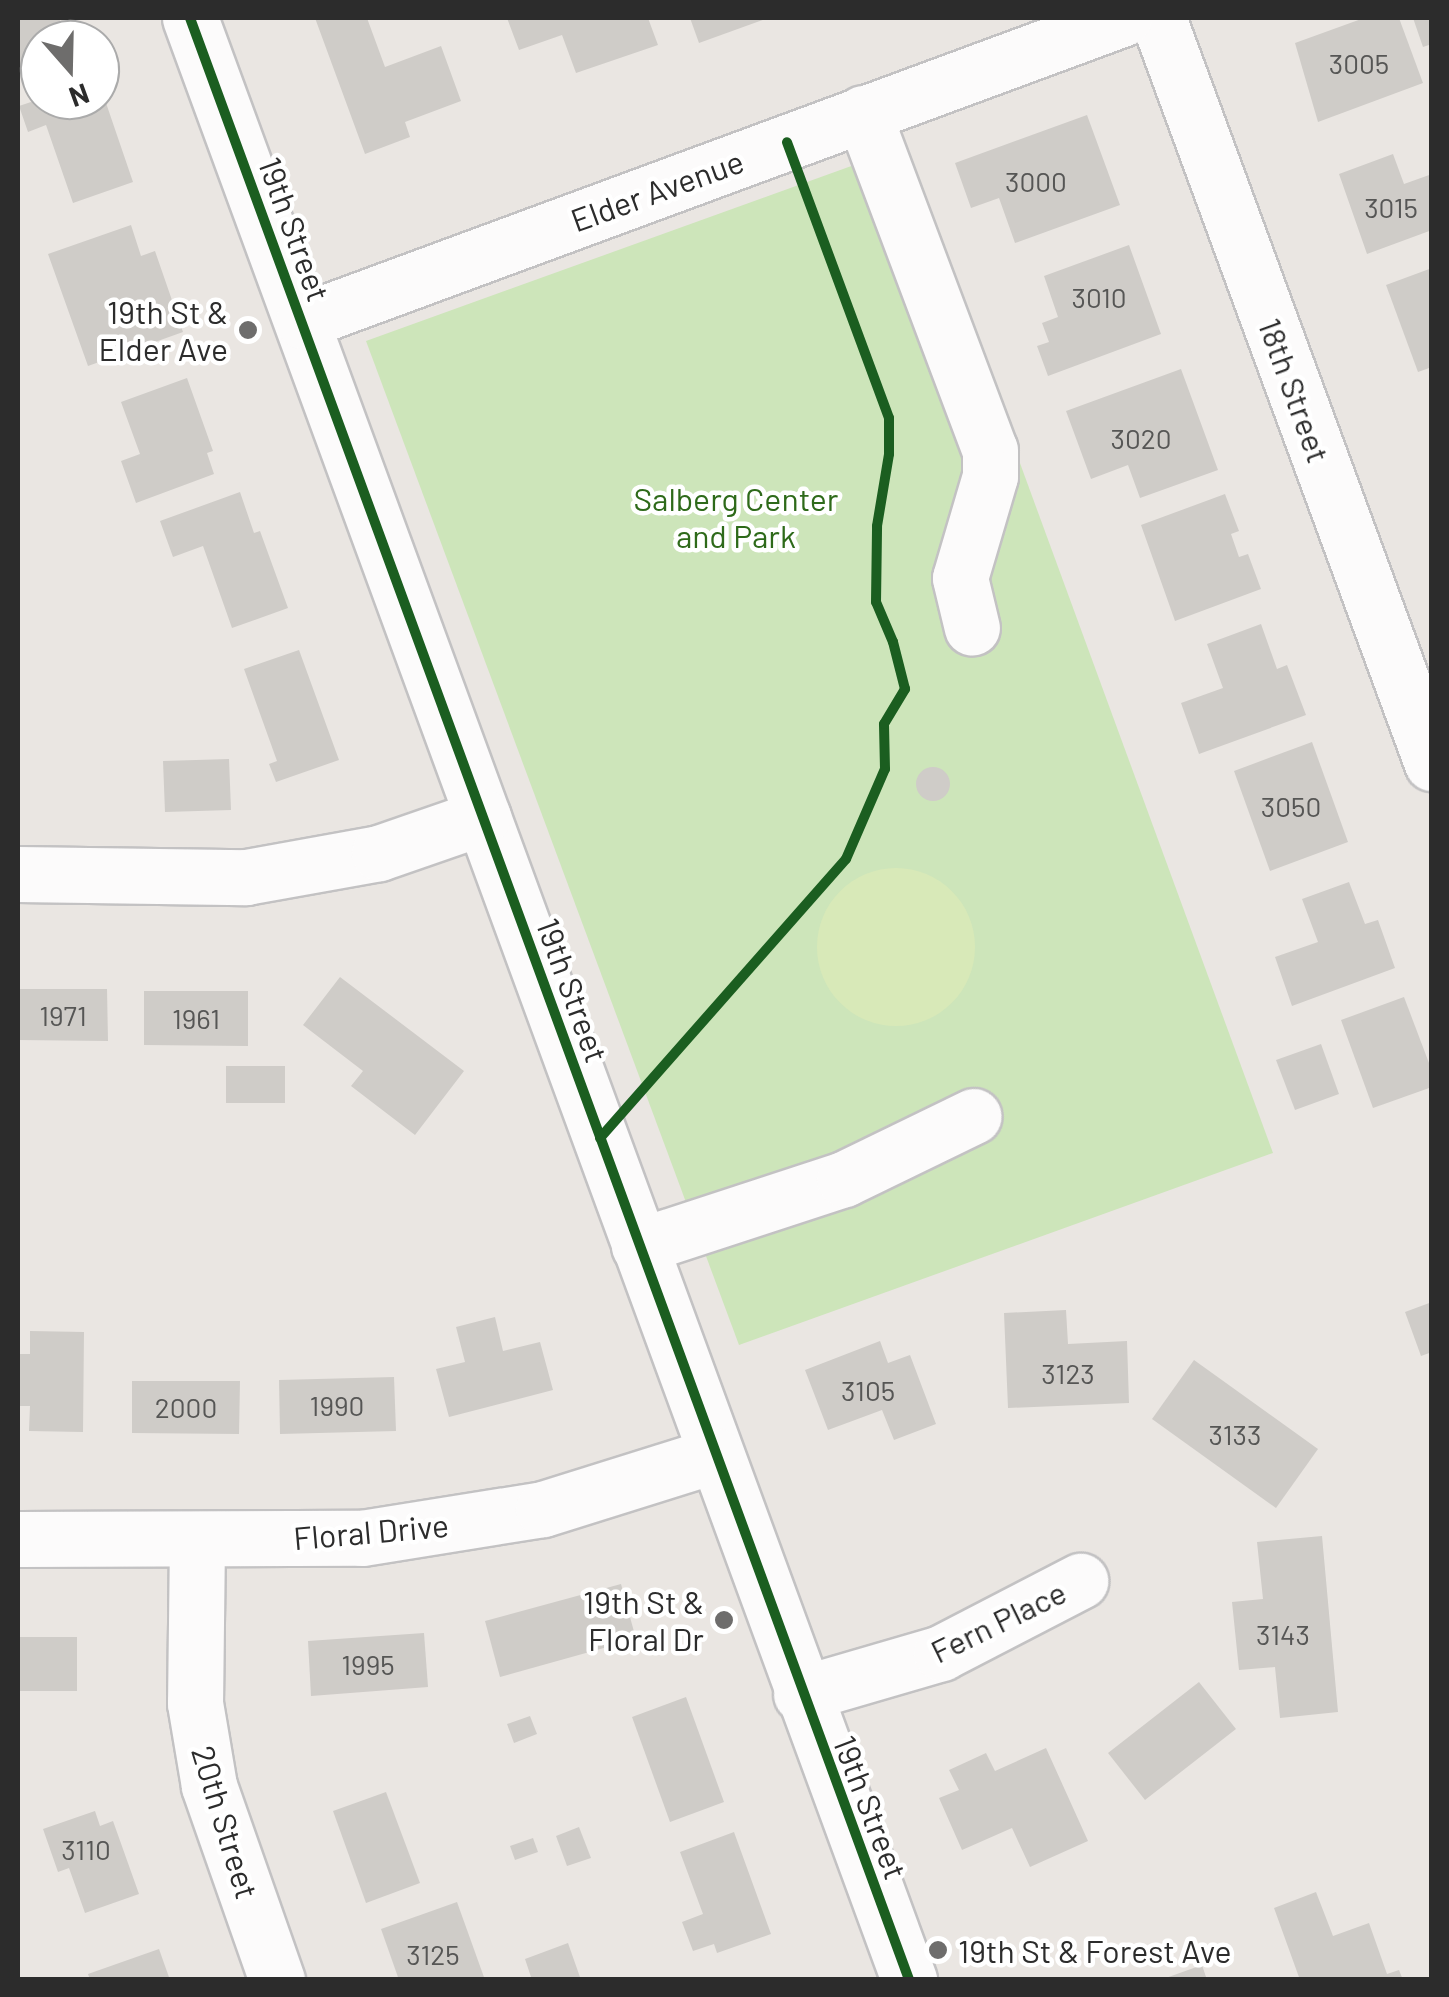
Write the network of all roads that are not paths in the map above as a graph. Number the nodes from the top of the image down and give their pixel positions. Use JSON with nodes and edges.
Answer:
{"nodes":[{"id":1,"x":190,"y":18,"type":"edge"},
{"id":2,"x":1124,"y":18,"type":"edge"},
{"id":3,"x":1158,"y":18,"type":"edge"},
{"id":4,"x":864,"y":113,"type":"junction"},
{"id":5,"x":303,"y":322,"type":"junction"},
{"id":6,"x":972,"y":628,"type":"dead end"},
{"id":7,"x":1432,"y":764,"type":"edge"},
{"id":8,"x":483,"y":817,"type":"junction"},
{"id":9,"x":18,"y":874,"type":"edge"},
{"id":10,"x":974,"y":1116,"type":"dead end"},
{"id":11,"x":639,"y":1246,"type":"junction"},
{"id":12,"x":715,"y":1455,"type":"junction"},
{"id":13,"x":18,"y":1540,"type":"edge"},
{"id":14,"x":197,"y":1541,"type":"junction"},
{"id":15,"x":1080,"y":1580,"type":"dead end"},
{"id":16,"x":801,"y":1694,"type":"junction"},
{"id":17,"x":277,"y":1980,"type":"edge"},
{"id":18,"x":909,"y":1980,"type":"edge"}],
"edges":[{"from":1,"to":5,"type":"street","name":"19th Street"},
{"from":2,"to":4,"type":"street","name":"Elder Avenue"},
{"from":3,"to":7,"type":"street","name":"18th Street"},
{"from":4,"to":5,"type":"street","name":"Elder Avenue"},
{"from":4,"to":6,"type":"street"},
{"from":5,"to":8,"type":"street","name":"19th Street"},
{"from":8,"to":9,"type":"street"},
{"from":8,"to":11,"type":"street","name":"19th Street"},
{"from":10,"to":11,"type":"street"},
{"from":11,"to":12,"type":"street","name":"19th Street"},
{"from":12,"to":14,"type":"street","name":"Floral Drive"},
{"from":12,"to":16,"type":"street","name":"19th Street"},
{"from":13,"to":14,"type":"street","name":"Floral Drive"},
{"from":14,"to":17,"type":"street","name":"20th Street"},
{"from":15,"to":16,"type":"street","name":"Fern Place"},
{"from":16,"to":18,"type":"street","name":"19th Street"}]}
